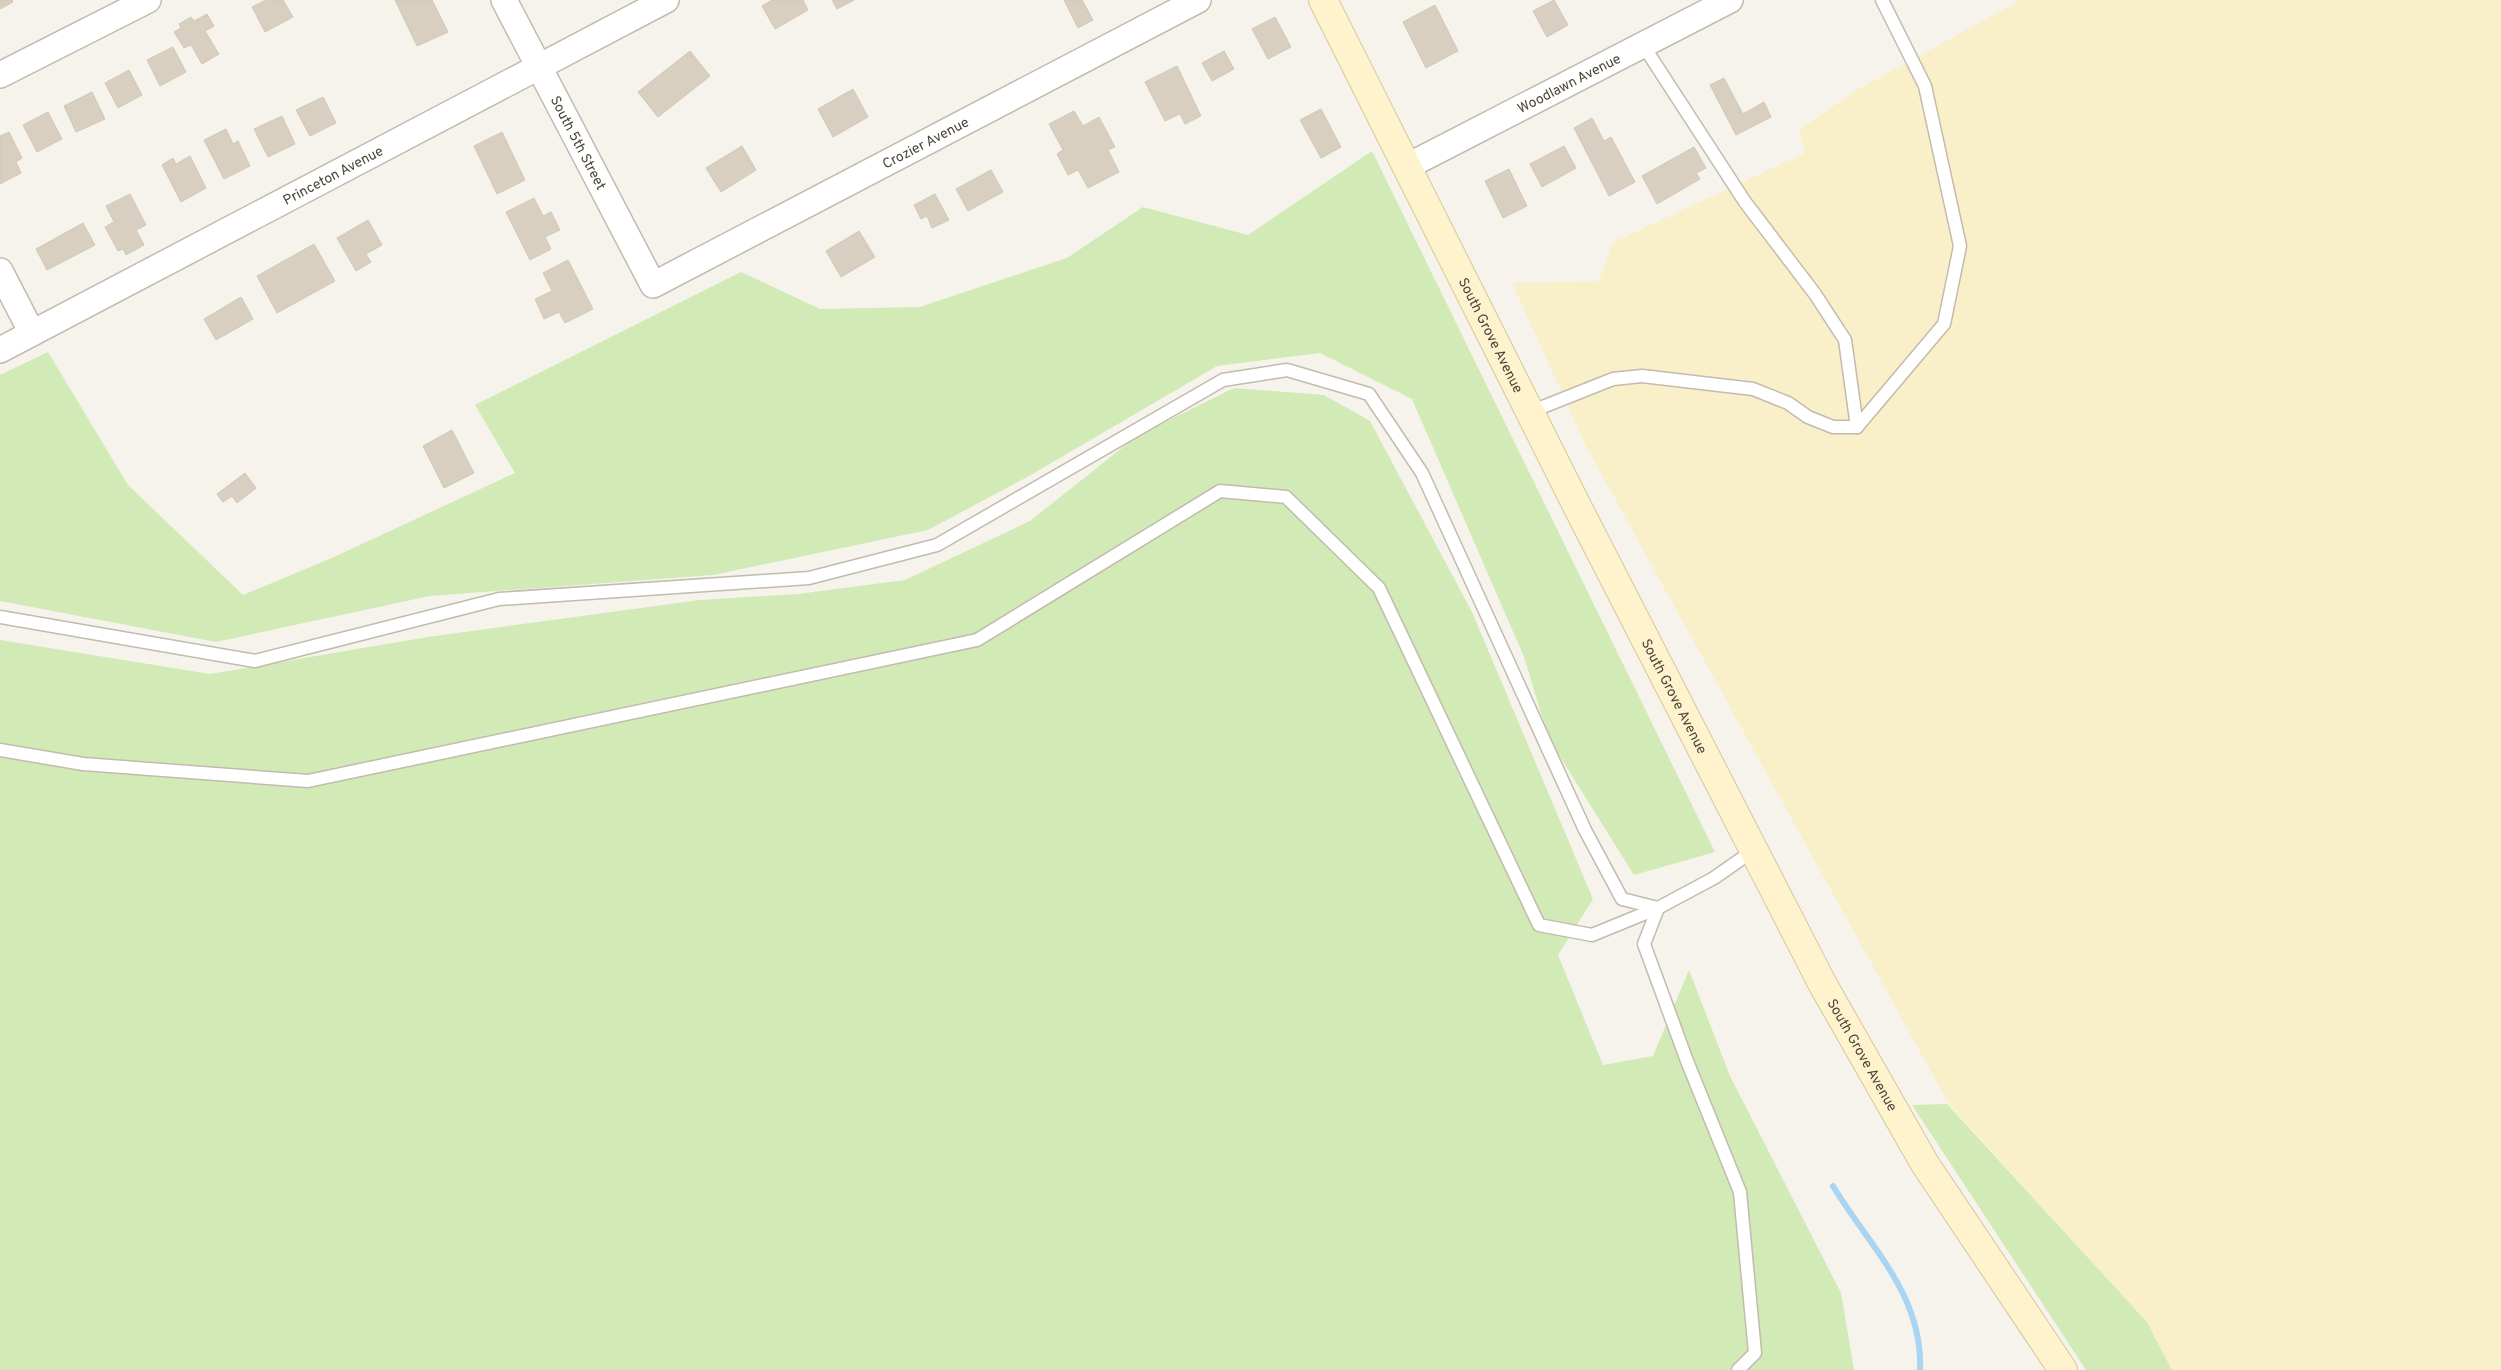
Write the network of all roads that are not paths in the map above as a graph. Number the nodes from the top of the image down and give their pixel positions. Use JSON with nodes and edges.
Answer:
{"nodes":[{"id":1,"x":148,"y":0,"type":"edge"},
{"id":2,"x":504,"y":0,"type":"edge"},
{"id":3,"x":666,"y":0,"type":"edge"},
{"id":4,"x":1198,"y":0,"type":"edge"},
{"id":5,"x":1323,"y":0,"type":"edge"},
{"id":6,"x":1730,"y":0,"type":"edge"},
{"id":7,"x":1882,"y":0,"type":"edge"},
{"id":8,"x":1643,"y":45,"type":"junction"},
{"id":9,"x":538,"y":66,"type":"junction"},
{"id":10,"x":0,"y":75,"type":"edge"},
{"id":11,"x":1408,"y":166,"type":"junction"},
{"id":12,"x":0,"y":271,"type":"edge"},
{"id":13,"x":653,"y":285,"type":"joint"},
{"id":14,"x":32,"y":333,"type":"junction"},
{"id":15,"x":0,"y":350,"type":"edge"},
{"id":16,"x":1530,"y":412,"type":"junction"},
{"id":17,"x":1857,"y":427,"type":"junction"},
{"id":18,"x":0,"y":617,"type":"edge"},
{"id":19,"x":0,"y":750,"type":"edge"},
{"id":20,"x":1754,"y":850,"type":"junction"},
{"id":21,"x":1658,"y":908,"type":"junction"},
{"id":22,"x":1738,"y":1370,"type":"edge"},
{"id":23,"x":2064,"y":1370,"type":"edge"}],
"edges":[{"from":1,"to":10,"type":"street"},
{"from":2,"to":9,"type":"street","name":"South 5th Street"},
{"from":3,"to":9,"type":"street","name":"Princeton Avenue"},
{"from":4,"to":13,"type":"street","name":"Crozier Avenue"},
{"from":5,"to":11,"type":"main road","name":"South Grove Avenue"},
{"from":6,"to":8,"type":"street","name":"Woodlawn Avenue"},
{"from":7,"to":17,"type":"lane"},
{"from":8,"to":11,"type":"street","name":"Woodlawn Avenue"},
{"from":8,"to":17,"type":"lane"},
{"from":9,"to":13,"type":"street","name":"South 5th Street"},
{"from":9,"to":14,"type":"street","name":"Princeton Avenue"},
{"from":11,"to":16,"type":"main road","name":"South Grove Avenue"},
{"from":12,"to":14,"type":"street"},
{"from":14,"to":15,"type":"street","name":"Princeton Avenue"},
{"from":16,"to":17,"type":"lane"},
{"from":16,"to":20,"type":"main road","name":"South Grove Avenue"},
{"from":18,"to":21,"type":"lane"},
{"from":19,"to":21,"type":"lane"},
{"from":20,"to":21,"type":"lane"},
{"from":20,"to":23,"type":"main road","name":"South Grove Avenue"},
{"from":21,"to":22,"type":"lane"}]}
